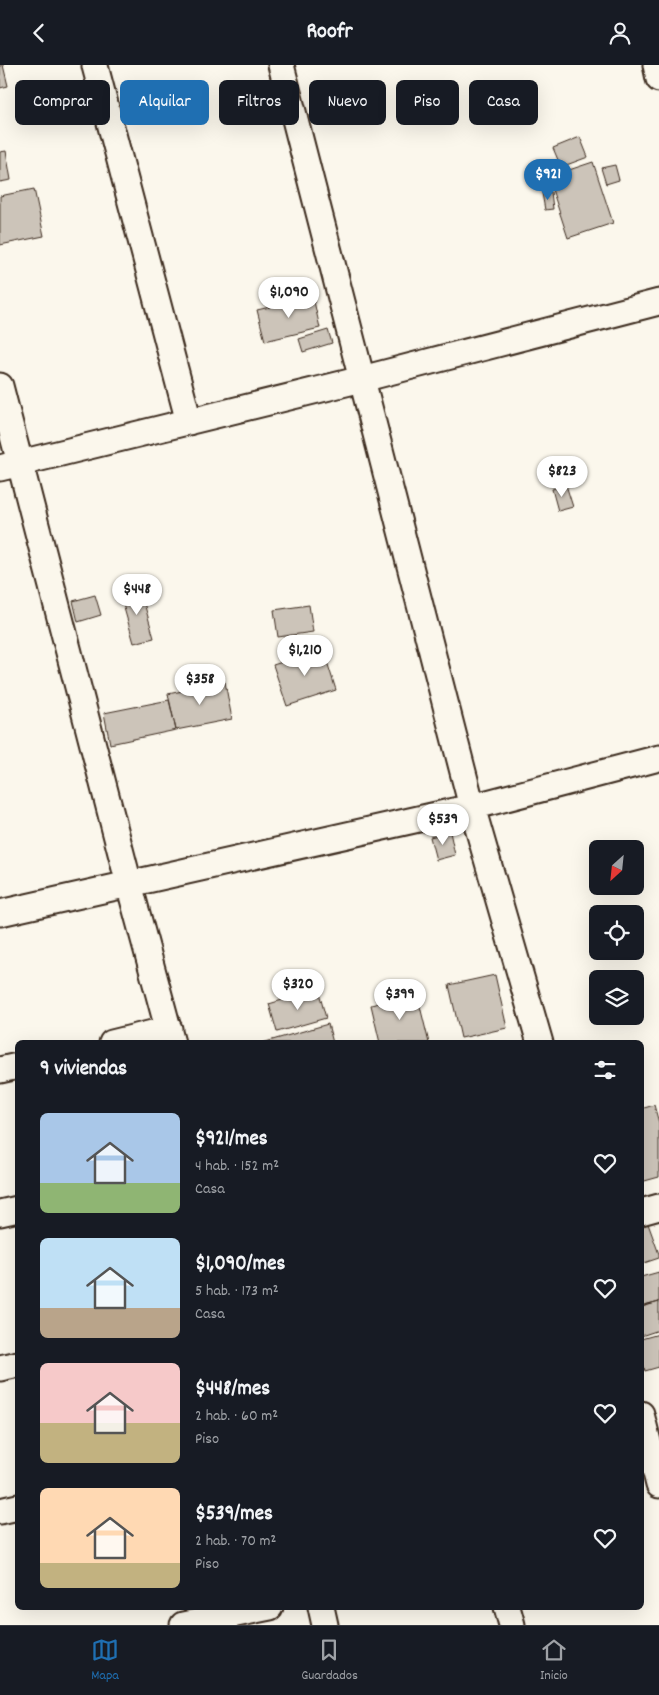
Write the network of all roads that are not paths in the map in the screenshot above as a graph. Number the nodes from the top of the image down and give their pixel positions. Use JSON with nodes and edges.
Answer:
{"nodes":[{"id":1,"x":281,"y":65,"type":"edge"},
{"id":2,"x":656,"y":65,"type":"edge"},
{"id":3,"x":95,"y":66,"type":"edge"},
{"id":4,"x":659,"y":79,"type":"edge"},
{"id":5,"x":659,"y":302,"type":"edge"},
{"id":6,"x":362,"y":379,"type":"junction"},
{"id":7,"x":0,"y":386,"type":"edge"},
{"id":8,"x":188,"y":422,"type":"junction"},
{"id":9,"x":10,"y":466,"type":"edge"},
{"id":10,"x":659,"y":758,"type":"edge"},
{"id":11,"x":472,"y":807,"type":"junction"},
{"id":12,"x":129,"y":884,"type":"junction"},
{"id":13,"x":0,"y":913,"type":"edge"},
{"id":14,"x":171,"y":1035,"type":"edge"},
{"id":15,"x":134,"y":1040,"type":"edge"},
{"id":16,"x":539,"y":1040,"type":"edge"},
{"id":17,"x":15,"y":1067,"type":"edge"},
{"id":18,"x":0,"y":1070,"type":"edge"},
{"id":19,"x":659,"y":1207,"type":"edge"},
{"id":20,"x":15,"y":1210,"type":"edge"},
{"id":21,"x":644,"y":1210,"type":"edge"},
{"id":22,"x":0,"y":1213,"type":"edge"},
{"id":23,"x":15,"y":1365,"type":"edge"},
{"id":24,"x":0,"y":1368,"type":"edge"},
{"id":25,"x":644,"y":1426,"type":"edge"},
{"id":26,"x":659,"y":1485,"type":"edge"},
{"id":27,"x":15,"y":1508,"type":"edge"},
{"id":28,"x":0,"y":1511,"type":"edge"},
{"id":29,"x":256,"y":1610,"type":"edge"},
{"id":30,"x":322,"y":1610,"type":"edge"},
{"id":31,"x":508,"y":1610,"type":"edge"},
{"id":32,"x":183,"y":1625,"type":"edge"},
{"id":33,"x":325,"y":1625,"type":"edge"},
{"id":34,"x":512,"y":1625,"type":"edge"}],
"edges":[{"from":1,"to":6,"type":"street"},
{"from":2,"to":4,"type":"street"},
{"from":3,"to":8,"type":"street"},
{"from":5,"to":6,"type":"street"},
{"from":6,"to":8,"type":"street"},
{"from":6,"to":11,"type":"street"},
{"from":7,"to":9,"type":"street"},
{"from":8,"to":9,"type":"street"},
{"from":9,"to":12,"type":"street"},
{"from":10,"to":11,"type":"street"},
{"from":11,"to":12,"type":"street"},
{"from":11,"to":16,"type":"street"},
{"from":12,"to":13,"type":"street"},
{"from":12,"to":14,"type":"street"},
{"from":14,"to":15,"type":"street"},
{"from":17,"to":18,"type":"street"},
{"from":19,"to":21,"type":"street"},
{"from":20,"to":22,"type":"street"},
{"from":23,"to":24,"type":"street"},
{"from":25,"to":26,"type":"street"},
{"from":27,"to":28,"type":"street"},
{"from":29,"to":32,"type":"street"},
{"from":30,"to":33,"type":"street"},
{"from":31,"to":34,"type":"street"}]}
